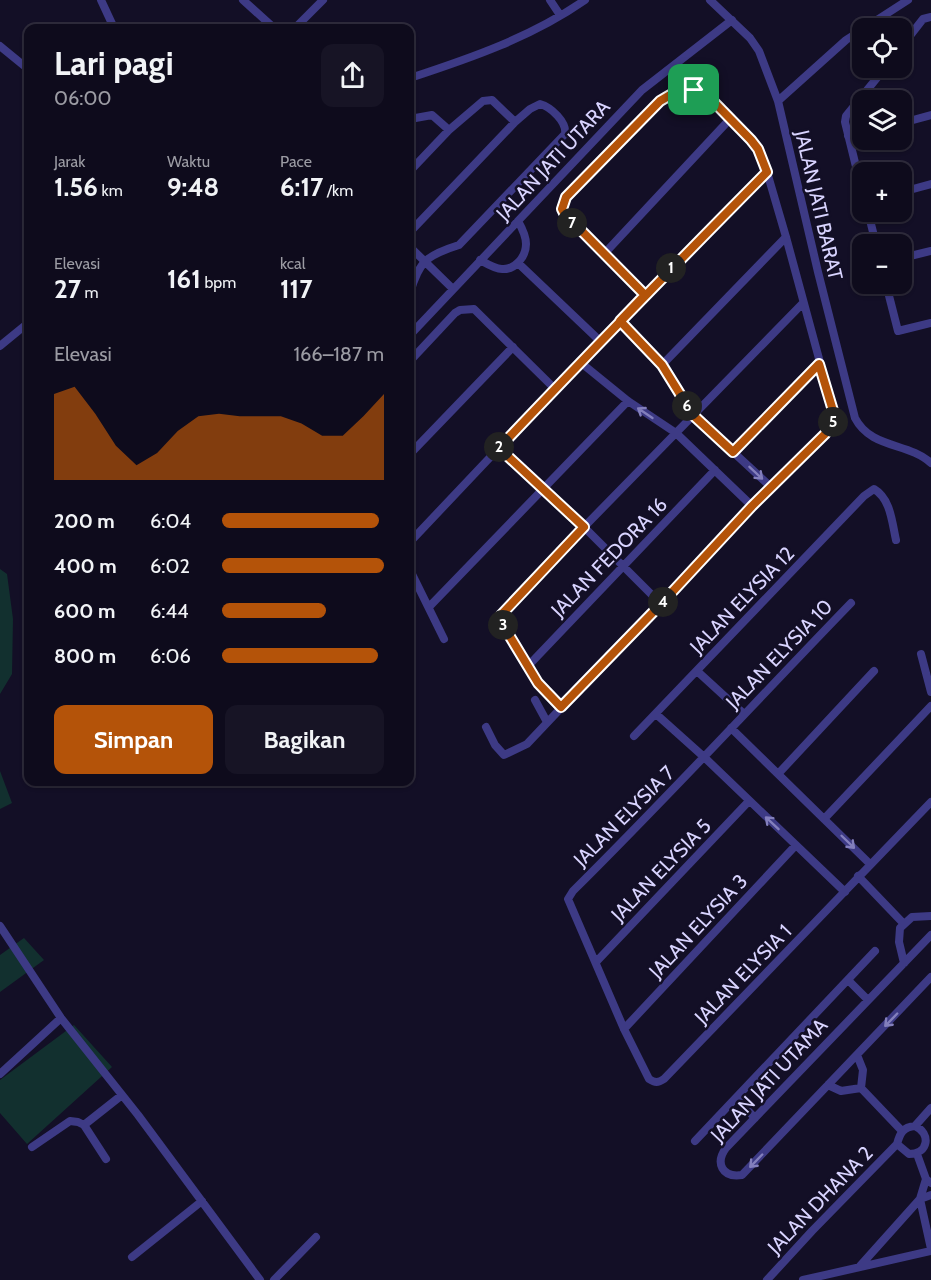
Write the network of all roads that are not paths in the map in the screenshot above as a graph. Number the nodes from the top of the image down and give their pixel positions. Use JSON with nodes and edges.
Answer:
{"nodes":[{"id":1,"x":101,"y":0,"type":"edge"},
{"id":2,"x":243,"y":0,"type":"edge"},
{"id":3,"x":323,"y":0,"type":"edge"},
{"id":4,"x":550,"y":0,"type":"edge"},
{"id":5,"x":585,"y":0,"type":"edge"},
{"id":6,"x":710,"y":0,"type":"edge"},
{"id":7,"x":908,"y":0,"type":"edge"},
{"id":8,"x":560,"y":15,"type":"junction"},
{"id":9,"x":930,"y":17,"type":"edge"},
{"id":10,"x":732,"y":20,"type":"junction"},
{"id":11,"x":112,"y":24,"type":"edge"},
{"id":12,"x":270,"y":24,"type":"edge"},
{"id":13,"x":300,"y":24,"type":"edge"},
{"id":14,"x":912,"y":33,"type":"edge"},
{"id":15,"x":0,"y":46,"type":"edge"},
{"id":16,"x":24,"y":66,"type":"edge"},
{"id":17,"x":414,"y":77,"type":"edge"},
{"id":18,"x":877,"y":78,"type":"edge"},
{"id":19,"x":778,"y":101,"type":"junction"},
{"id":20,"x":931,"y":115,"type":"edge"},
{"id":21,"x":414,"y":118,"type":"edge"},
{"id":22,"x":730,"y":119,"type":"junction"},
{"id":23,"x":912,"y":120,"type":"edge"},
{"id":24,"x":515,"y":122,"type":"junction"},
{"id":25,"x":449,"y":130,"type":"junction"},
{"id":26,"x":852,"y":135,"type":"edge"},
{"id":27,"x":848,"y":136,"type":"junction"},
{"id":28,"x":855,"y":162,"type":"edge"},
{"id":29,"x":414,"y":167,"type":"edge"},
{"id":30,"x":767,"y":172,"type":"junction"},
{"id":31,"x":931,"y":184,"type":"edge"},
{"id":32,"x":912,"y":189,"type":"edge"},
{"id":33,"x":518,"y":221,"type":"junction"},
{"id":34,"x":414,"y":228,"type":"edge"},
{"id":35,"x":786,"y":237,"type":"junction"},
{"id":36,"x":931,"y":250,"type":"edge"},
{"id":37,"x":414,"y":251,"type":"edge"},
{"id":38,"x":604,"y":254,"type":"junction"},
{"id":39,"x":912,"y":255,"type":"edge"},
{"id":40,"x":480,"y":260,"type":"junction"},
{"id":41,"x":424,"y":261,"type":"junction"},
{"id":42,"x":518,"y":263,"type":"junction"},
{"id":43,"x":414,"y":278,"type":"edge"},
{"id":44,"x":453,"y":289,"type":"junction"},
{"id":45,"x":889,"y":294,"type":"edge"},
{"id":46,"x":645,"y":295,"type":"junction"},
{"id":47,"x":803,"y":303,"type":"junction"},
{"id":48,"x":620,"y":321,"type":"junction"},
{"id":49,"x":931,"y":323,"type":"edge"},
{"id":50,"x":24,"y":326,"type":"edge"},
{"id":51,"x":414,"y":330,"type":"edge"},
{"id":52,"x":600,"y":341,"type":"junction"},
{"id":53,"x":0,"y":346,"type":"edge"},
{"id":54,"x":513,"y":347,"type":"junction"},
{"id":55,"x":414,"y":357,"type":"edge"},
{"id":56,"x":580,"y":362,"type":"junction"},
{"id":57,"x":819,"y":364,"type":"junction"},
{"id":58,"x":662,"y":365,"type":"junction"},
{"id":59,"x":555,"y":389,"type":"junction"},
{"id":60,"x":628,"y":401,"type":"junction"},
{"id":61,"x":693,"y":415,"type":"junction"},
{"id":62,"x":676,"y":434,"type":"junction"},
{"id":63,"x":499,"y":448,"type":"junction"},
{"id":64,"x":414,"y":450,"type":"edge"},
{"id":65,"x":733,"y":452,"type":"junction"},
{"id":66,"x":931,"y":463,"type":"edge"},
{"id":67,"x":715,"y":470,"type":"junction"},
{"id":68,"x":771,"y":487,"type":"junction"},
{"id":69,"x":543,"y":489,"type":"junction"},
{"id":70,"x":752,"y":506,"type":"junction"},
{"id":71,"x":584,"y":527,"type":"junction"},
{"id":72,"x":414,"y":538,"type":"edge"},
{"id":73,"x":896,"y":540,"type":"dead end"},
{"id":74,"x":622,"y":566,"type":"junction"},
{"id":75,"x":414,"y":578,"type":"edge"},
{"id":76,"x":851,"y":603,"type":"dead end"},
{"id":77,"x":661,"y":604,"type":"junction"},
{"id":78,"x":429,"y":607,"type":"junction"},
{"id":79,"x":444,"y":639,"type":"dead end"},
{"id":80,"x":921,"y":654,"type":"dead end"},
{"id":81,"x":528,"y":666,"type":"junction"},
{"id":82,"x":697,"y":670,"type":"junction"},
{"id":83,"x":874,"y":671,"type":"dead end"},
{"id":84,"x":931,"y":692,"type":"edge"},
{"id":85,"x":535,"y":699,"type":"dead end"},
{"id":86,"x":931,"y":706,"type":"edge"},
{"id":87,"x":561,"y":707,"type":"junction"},
{"id":88,"x":656,"y":714,"type":"junction"},
{"id":89,"x":744,"y":714,"type":"junction"},
{"id":90,"x":547,"y":722,"type":"junction"},
{"id":91,"x":486,"y":727,"type":"dead end"},
{"id":92,"x":731,"y":728,"type":"junction"},
{"id":93,"x":634,"y":736,"type":"dead end"},
{"id":94,"x":704,"y":758,"type":"junction"},
{"id":95,"x":777,"y":774,"type":"junction"},
{"id":96,"x":749,"y":801,"type":"junction"},
{"id":97,"x":931,"y":802,"type":"edge"},
{"id":98,"x":824,"y":819,"type":"junction"},
{"id":99,"x":796,"y":845,"type":"junction"},
{"id":100,"x":870,"y":864,"type":"junction"},
{"id":101,"x":858,"y":876,"type":"junction"},
{"id":102,"x":845,"y":892,"type":"junction"},
{"id":103,"x":931,"y":916,"type":"edge"},
{"id":104,"x":904,"y":924,"type":"junction"},
{"id":105,"x":0,"y":926,"type":"edge"},
{"id":106,"x":931,"y":935,"type":"edge"},
{"id":107,"x":875,"y":951,"type":"dead end"},
{"id":108,"x":596,"y":962,"type":"junction"},
{"id":109,"x":904,"y":963,"type":"junction"},
{"id":110,"x":931,"y":977,"type":"edge"},
{"id":111,"x":848,"y":980,"type":"junction"},
{"id":112,"x":868,"y":1000,"type":"junction"},
{"id":113,"x":61,"y":1018,"type":"junction"},
{"id":114,"x":624,"y":1029,"type":"junction"},
{"id":115,"x":857,"y":1055,"type":"junction"},
{"id":116,"x":0,"y":1074,"type":"edge"},
{"id":117,"x":828,"y":1085,"type":"junction"},
{"id":118,"x":861,"y":1088,"type":"junction"},
{"id":119,"x":122,"y":1095,"type":"junction"},
{"id":120,"x":736,"y":1098,"type":"junction"},
{"id":121,"x":931,"y":1108,"type":"edge"},
{"id":122,"x":754,"y":1118,"type":"junction"},
{"id":123,"x":84,"y":1125,"type":"junction"},
{"id":124,"x":915,"y":1126,"type":"junction"},
{"id":125,"x":902,"y":1131,"type":"junction"},
{"id":126,"x":928,"y":1133,"type":"edge"},
{"id":127,"x":695,"y":1141,"type":"dead end"},
{"id":128,"x":897,"y":1144,"type":"junction"},
{"id":129,"x":32,"y":1147,"type":"dead end"},
{"id":130,"x":917,"y":1154,"type":"junction"},
{"id":131,"x":106,"y":1159,"type":"dead end"},
{"id":132,"x":928,"y":1181,"type":"edge"},
{"id":133,"x":931,"y":1195,"type":"edge"},
{"id":134,"x":920,"y":1199,"type":"junction"},
{"id":135,"x":202,"y":1201,"type":"junction"},
{"id":136,"x":316,"y":1237,"type":"dead end"},
{"id":137,"x":931,"y":1250,"type":"edge"},
{"id":138,"x":132,"y":1257,"type":"dead end"},
{"id":139,"x":859,"y":1267,"type":"junction"},
{"id":140,"x":260,"y":1280,"type":"edge"},
{"id":141,"x":274,"y":1280,"type":"edge"},
{"id":142,"x":767,"y":1280,"type":"edge"},
{"id":143,"x":803,"y":1280,"type":"edge"}],
"edges":[{"from":1,"to":11,"type":"street"},
{"from":2,"to":12,"type":"street"},
{"from":3,"to":13,"type":"street"},
{"from":4,"to":8,"type":"street"},
{"from":5,"to":8,"type":"street"},
{"from":6,"to":10,"type":"street","name":"JALAN JATI BARAT"},
{"from":7,"to":19,"type":"street"},
{"from":8,"to":17,"type":"street"},
{"from":9,"to":14,"type":"street"},
{"from":10,"to":19,"type":"street","name":"JALAN JATI BARAT"},
{"from":10,"to":33,"type":"street","name":"JALAN JATI UTARA"},
{"from":15,"to":16,"type":"street"},
{"from":18,"to":27,"type":"street"},
{"from":19,"to":66,"type":"street","name":"JALAN JATI BARAT"},
{"from":20,"to":23,"type":"street"},
{"from":21,"to":25,"type":"street"},
{"from":22,"to":30,"type":"street"},
{"from":22,"to":38,"type":"street"},
{"from":22,"to":38,"type":"street"},
{"from":24,"to":25,"type":"street"},
{"from":24,"to":34,"type":"street"},
{"from":24,"to":41,"type":"street"},
{"from":25,"to":29,"type":"street"},
{"from":26,"to":27,"type":"street"},
{"from":27,"to":28,"type":"street"},
{"from":30,"to":35,"type":"street"},
{"from":30,"to":46,"type":"street"},
{"from":31,"to":32,"type":"street"},
{"from":33,"to":40,"type":"street","name":"JALAN JATI UTARA"},
{"from":33,"to":42,"type":"street"},
{"from":35,"to":47,"type":"street"},
{"from":35,"to":58,"type":"street"},
{"from":36,"to":39,"type":"street"},
{"from":37,"to":41,"type":"street"},
{"from":38,"to":46,"type":"street"},
{"from":40,"to":42,"type":"street"},
{"from":40,"to":44,"type":"street","name":"JALAN JATI UTARA"},
{"from":41,"to":43,"type":"street"},
{"from":41,"to":44,"type":"street"},
{"from":42,"to":52,"type":"street"},
{"from":44,"to":51,"type":"street","name":"JALAN JATI UTARA"},
{"from":45,"to":49,"type":"street"},
{"from":46,"to":48,"type":"street"},
{"from":47,"to":57,"type":"street"},
{"from":47,"to":61,"type":"street"},
{"from":48,"to":52,"type":"street"},
{"from":48,"to":58,"type":"street"},
{"from":50,"to":53,"type":"street"},
{"from":52,"to":56,"type":"street"},
{"from":54,"to":55,"type":"street"},
{"from":54,"to":59,"type":"street"},
{"from":54,"to":64,"type":"street"},
{"from":56,"to":59,"type":"street"},
{"from":56,"to":60,"type":"street"},
{"from":57,"to":65,"type":"street"},
{"from":57,"to":68,"type":"street"},
{"from":58,"to":61,"type":"street"},
{"from":59,"to":63,"type":"street"},
{"from":62,"to":60,"type":"street","one_way":true},
{"from":60,"to":69,"type":"street"},
{"from":61,"to":62,"type":"street"},
{"from":61,"to":65,"type":"street"},
{"from":62,"to":67,"type":"street"},
{"from":62,"to":71,"type":"street"},
{"from":63,"to":69,"type":"street"},
{"from":63,"to":72,"type":"street"},
{"from":65,"to":68,"type":"street","one_way":true},
{"from":67,"to":70,"type":"street"},
{"from":67,"to":74,"type":"street","name":"JALAN FEDORA 16"},
{"from":68,"to":70,"type":"street"},
{"from":69,"to":71,"type":"street"},
{"from":69,"to":78,"type":"street"},
{"from":70,"to":77,"type":"street"},
{"from":71,"to":74,"type":"street"},
{"from":71,"to":81,"type":"street"},
{"from":73,"to":82,"type":"street","name":"JALAN ELYSIA 12"},
{"from":74,"to":77,"type":"street"},
{"from":74,"to":81,"type":"street","name":"JALAN FEDORA 16"},
{"from":75,"to":78,"type":"street"},
{"from":76,"to":89,"type":"street","name":"JALAN ELYSIA 10"},
{"from":77,"to":87,"type":"street"},
{"from":78,"to":79,"type":"street"},
{"from":80,"to":84,"type":"street"},
{"from":81,"to":87,"type":"street"},
{"from":82,"to":88,"type":"street","name":"JALAN ELYSIA 12"},
{"from":82,"to":89,"type":"street"},
{"from":83,"to":95,"type":"street"},
{"from":85,"to":90,"type":"street"},
{"from":86,"to":98,"type":"street"},
{"from":87,"to":90,"type":"street"},
{"from":88,"to":93,"type":"street","name":"JALAN ELYSIA 12"},
{"from":88,"to":94,"type":"street"},
{"from":89,"to":92,"type":"street","name":"JALAN ELYSIA 10"},
{"from":90,"to":91,"type":"street"},
{"from":92,"to":94,"type":"street","name":"JALAN ELYSIA 10"},
{"from":92,"to":95,"type":"street"},
{"from":94,"to":96,"type":"street"},
{"from":94,"to":108,"type":"street","name":"JALAN ELYSIA 7"},
{"from":95,"to":98,"type":"street"},
{"from":99,"to":96,"type":"street","one_way":true},
{"from":96,"to":108,"type":"street","name":"JALAN ELYSIA 5"},
{"from":97,"to":100,"type":"street","name":"JALAN ELYSIA 1"},
{"from":98,"to":100,"type":"street","one_way":true},
{"from":99,"to":102,"type":"street"},
{"from":99,"to":114,"type":"street","name":"JALAN ELYSIA 3"},
{"from":100,"to":101,"type":"street","name":"JALAN ELYSIA 1"},
{"from":101,"to":102,"type":"street","name":"JALAN ELYSIA 1"},
{"from":101,"to":104,"type":"street"},
{"from":102,"to":114,"type":"street","name":"JALAN ELYSIA 1"},
{"from":103,"to":104,"type":"street"},
{"from":104,"to":109,"type":"street"},
{"from":105,"to":113,"type":"street"},
{"from":106,"to":109,"type":"street","name":"JALAN JATI UTAMA"},
{"from":107,"to":111,"type":"street"},
{"from":108,"to":114,"type":"street"},
{"from":109,"to":112,"type":"street","name":"JALAN JATI UTAMA"},
{"from":110,"to":115,"type":"street","name":"JALAN JATI UTAMA","one_way":true},
{"from":111,"to":112,"type":"street"},
{"from":111,"to":120,"type":"street"},
{"from":112,"to":122,"type":"street","name":"JALAN JATI UTAMA"},
{"from":113,"to":116,"type":"street"},
{"from":113,"to":119,"type":"street"},
{"from":115,"to":117,"type":"street","name":"JALAN JATI UTAMA"},
{"from":115,"to":118,"type":"street"},
{"from":117,"to":118,"type":"street"},
{"from":117,"to":122,"type":"street","name":"JALAN JATI UTAMA","one_way":true},
{"from":118,"to":125,"type":"street"},
{"from":119,"to":123,"type":"street"},
{"from":119,"to":135,"type":"street"},
{"from":120,"to":122,"type":"street"},
{"from":120,"to":127,"type":"street"},
{"from":121,"to":124,"type":"street"},
{"from":123,"to":129,"type":"street"},
{"from":123,"to":131,"type":"street"},
{"from":124,"to":125,"type":"street"},
{"from":124,"to":126,"type":"street"},
{"from":125,"to":128,"type":"street"},
{"from":126,"to":130,"type":"street"},
{"from":128,"to":130,"type":"street"},
{"from":128,"to":142,"type":"street","name":"JALAN DHANA 2"},
{"from":130,"to":132,"type":"street"},
{"from":132,"to":134,"type":"street"},
{"from":133,"to":134,"type":"street"},
{"from":134,"to":137,"type":"street"},
{"from":134,"to":139,"type":"street"},
{"from":135,"to":138,"type":"street"},
{"from":135,"to":140,"type":"street"},
{"from":136,"to":141,"type":"street"},
{"from":137,"to":139,"type":"street"},
{"from":139,"to":143,"type":"street"}]}
